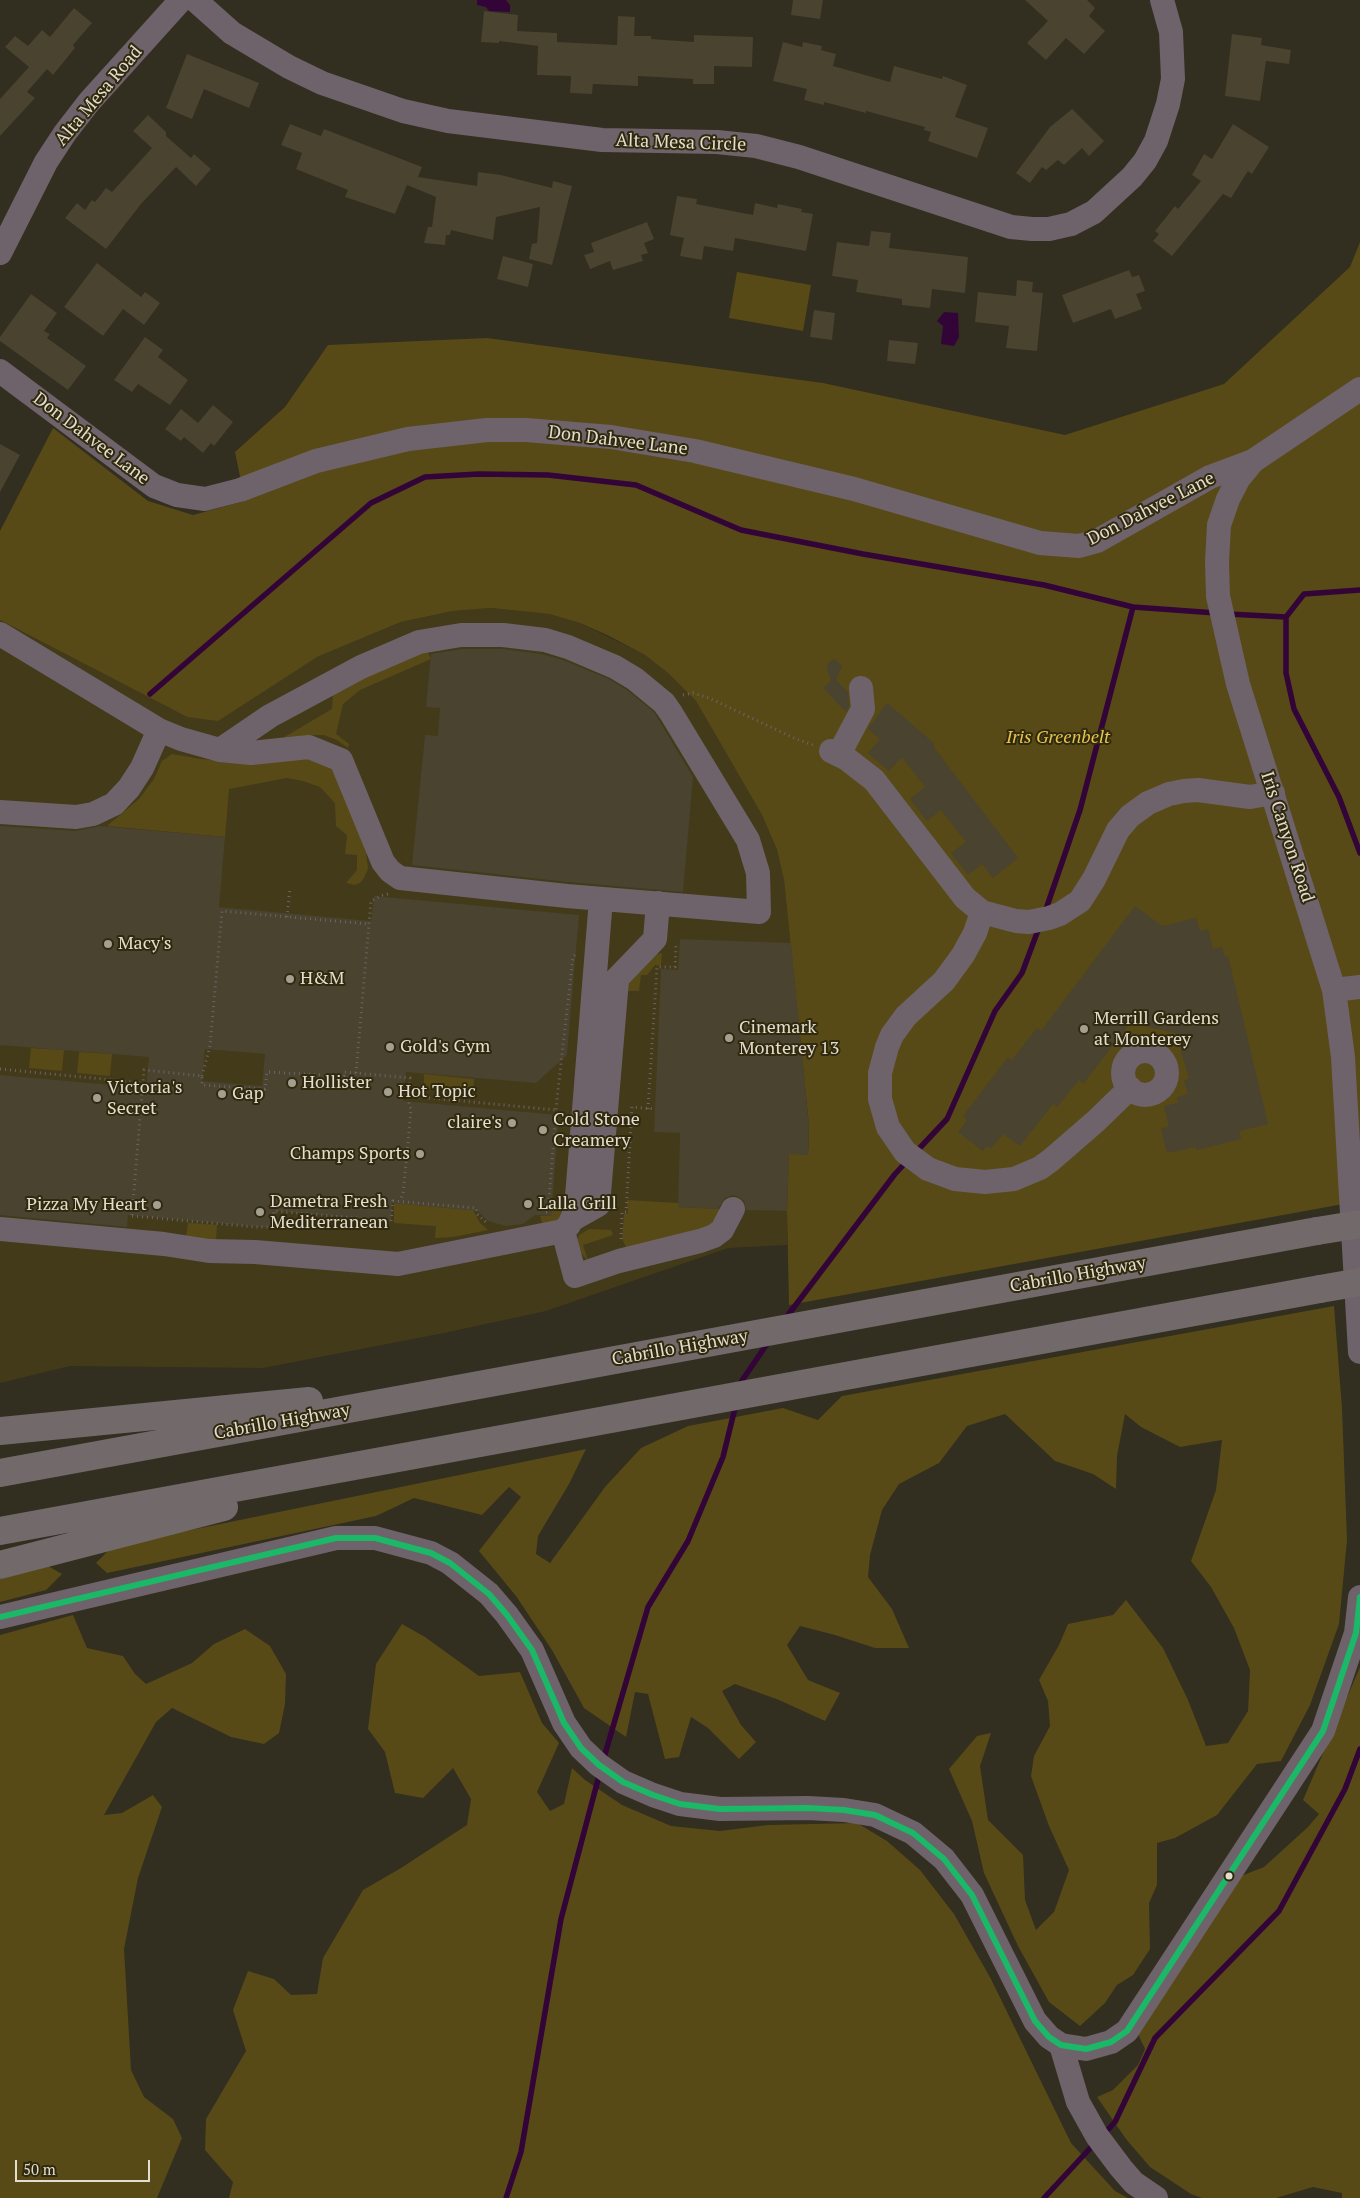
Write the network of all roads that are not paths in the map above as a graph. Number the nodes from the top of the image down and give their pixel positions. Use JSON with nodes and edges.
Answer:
{"nodes":[{"id":1,"x":181,"y":0,"type":"edge"},
{"id":2,"x":195,"y":0,"type":"edge"},
{"id":3,"x":1162,"y":0,"type":"edge"},
{"id":4,"x":0,"y":253,"type":"edge"},
{"id":5,"x":0,"y":371,"type":"edge"},
{"id":6,"x":1360,"y":389,"type":"edge"},
{"id":7,"x":1253,"y":461,"type":"junction"},
{"id":8,"x":0,"y":634,"type":"edge"},
{"id":9,"x":861,"y":688,"type":"dead end"},
{"id":10,"x":159,"y":730,"type":"junction"},
{"id":11,"x":220,"y":750,"type":"junction"},
{"id":12,"x":1274,"y":793,"type":"junction"},
{"id":13,"x":0,"y":812,"type":"edge"},
{"id":14,"x":601,"y":899,"type":"junction"},
{"id":15,"x":658,"y":903,"type":"junction"},
{"id":16,"x":982,"y":912,"type":"junction"},
{"id":17,"x":617,"y":980,"type":"junction"},
{"id":18,"x":1360,"y":988,"type":"edge"},
{"id":19,"x":1334,"y":990,"type":"junction"},
{"id":20,"x":592,"y":1011,"type":"junction"},
{"id":21,"x":1130,"y":1088,"type":"dead end"},
{"id":22,"x":733,"y":1209,"type":"dead end"},
{"id":23,"x":1360,"y":1224,"type":"edge"},
{"id":24,"x":568,"y":1225,"type":"junction"},
{"id":25,"x":0,"y":1229,"type":"edge"},
{"id":26,"x":1360,"y":1282,"type":"edge"},
{"id":27,"x":1360,"y":1352,"type":"edge"},
{"id":28,"x":380,"y":1404,"type":"junction"},
{"id":29,"x":0,"y":1430,"type":"edge"},
{"id":30,"x":484,"y":1442,"type":"junction"},
{"id":31,"x":0,"y":1473,"type":"edge"},
{"id":32,"x":0,"y":1531,"type":"edge"},
{"id":33,"x":0,"y":1565,"type":"edge"},
{"id":34,"x":1360,"y":1596,"type":"edge"},
{"id":35,"x":0,"y":1617,"type":"edge"},
{"id":36,"x":1061,"y":2045,"type":"junction"},
{"id":37,"x":1156,"y":2198,"type":"edge"}],
"edges":[{"from":1,"to":4,"type":"street","name":"Alta Mesa Road"},
{"from":2,"to":3,"type":"street","name":"Alta Mesa Circle"},
{"from":5,"to":7,"type":"street","name":"Don Dahvee Lane"},
{"from":6,"to":7,"type":"street","name":"Iris Canyon Road"},
{"from":7,"to":12,"type":"street","name":"Iris Canyon Road"},
{"from":8,"to":10,"type":"street"},
{"from":9,"to":16,"type":"street"},
{"from":10,"to":11,"type":"street"},
{"from":10,"to":13,"type":"street"},
{"from":11,"to":14,"type":"street"},
{"from":11,"to":15,"type":"street"},
{"from":12,"to":16,"type":"street"},
{"from":12,"to":19,"type":"street","name":"Iris Canyon Road"},
{"from":14,"to":15,"type":"street"},
{"from":14,"to":20,"type":"street"},
{"from":15,"to":17,"type":"street"},
{"from":16,"to":21,"type":"street"},
{"from":17,"to":20,"type":"street"},
{"from":17,"to":24,"type":"street"},
{"from":18,"to":19,"type":"street"},
{"from":19,"to":27,"type":"street","name":"Iris Canyon Road"},
{"from":20,"to":24,"type":"street"},
{"from":22,"to":24,"type":"street"},
{"from":23,"to":28,"type":"highway","name":"Cabrillo Highway","bridge":true},
{"from":24,"to":25,"type":"street"},
{"from":26,"to":30,"type":"highway","bridge":true},
{"from":28,"to":29,"type":"highway"},
{"from":28,"to":31,"type":"highway","name":"Cabrillo Highway"},
{"from":30,"to":32,"type":"highway"},
{"from":30,"to":33,"type":"highway"},
{"from":34,"to":36,"type":"street"},
{"from":35,"to":36,"type":"street"},
{"from":36,"to":37,"type":"street"}]}
